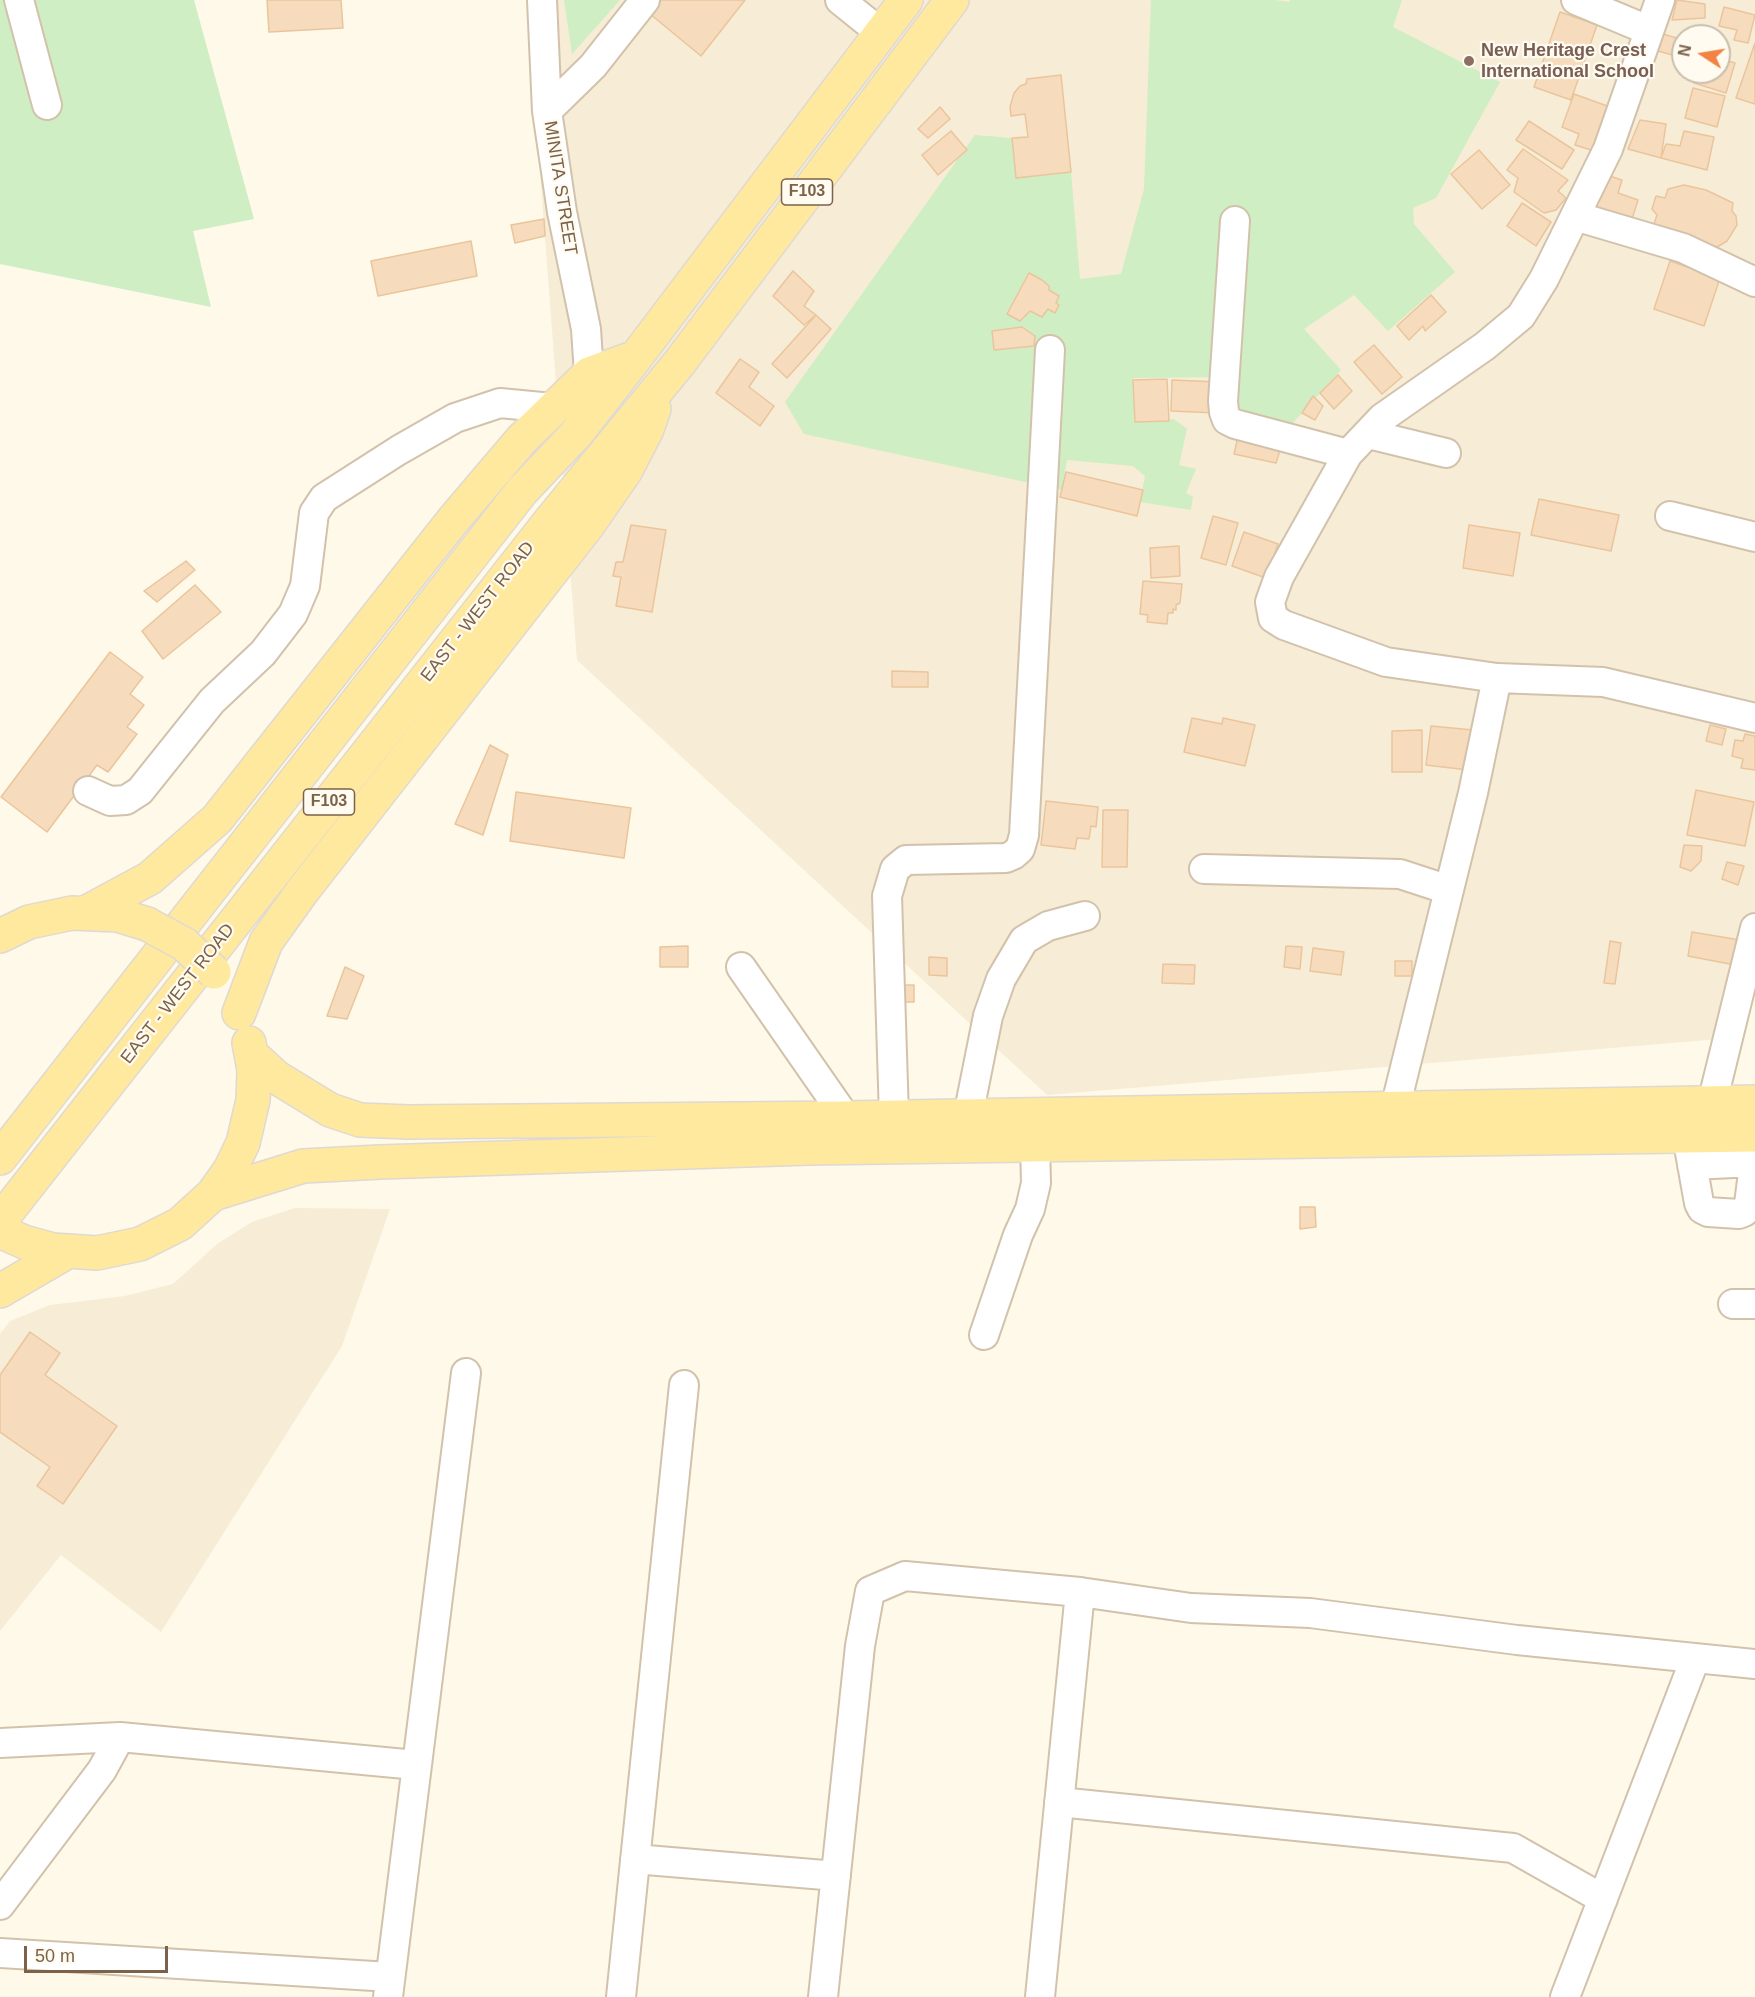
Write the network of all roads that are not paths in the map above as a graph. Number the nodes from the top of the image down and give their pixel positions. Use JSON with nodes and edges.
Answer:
{"nodes":[{"id":1,"x":19,"y":0,"type":"edge"},
{"id":2,"x":542,"y":0,"type":"edge"},
{"id":3,"x":645,"y":0,"type":"edge"},
{"id":4,"x":840,"y":0,"type":"edge"},
{"id":5,"x":906,"y":0,"type":"edge"},
{"id":6,"x":952,"y":0,"type":"edge"},
{"id":7,"x":1576,"y":0,"type":"edge"},
{"id":8,"x":1660,"y":0,"type":"edge"},
{"id":9,"x":1648,"y":30,"type":"junction"},
{"id":10,"x":881,"y":33,"type":"junction"},
{"id":11,"x":47,"y":105,"type":"dead end"},
{"id":12,"x":547,"y":111,"type":"junction"},
{"id":13,"x":1575,"y":216,"type":"junction"},
{"id":14,"x":1235,"y":221,"type":"dead end"},
{"id":15,"x":1755,"y":282,"type":"edge"},
{"id":16,"x":1050,"y":351,"type":"dead end"},
{"id":17,"x":636,"y":357,"type":"junction"},
{"id":18,"x":589,"y":374,"type":"junction"},
{"id":19,"x":662,"y":384,"type":"junction"},
{"id":20,"x":552,"y":408,"type":"junction"},
{"id":21,"x":1368,"y":434,"type":"junction"},
{"id":22,"x":1446,"y":453,"type":"dead end"},
{"id":23,"x":1348,"y":454,"type":"junction"},
{"id":24,"x":1670,"y":516,"type":"dead end"},
{"id":25,"x":1755,"y":537,"type":"edge"},
{"id":26,"x":1497,"y":678,"type":"junction"},
{"id":27,"x":1755,"y":718,"type":"edge"},
{"id":28,"x":88,"y":791,"type":"dead end"},
{"id":29,"x":1204,"y":869,"type":"dead end"},
{"id":30,"x":1449,"y":890,"type":"junction"},
{"id":31,"x":87,"y":912,"type":"junction"},
{"id":32,"x":1085,"y":916,"type":"dead end"},
{"id":33,"x":1755,"y":928,"type":"edge"},
{"id":34,"x":0,"y":936,"type":"edge"},
{"id":35,"x":741,"y":967,"type":"dead end"},
{"id":36,"x":239,"y":1013,"type":"junction"},
{"id":37,"x":252,"y":1055,"type":"junction"},
{"id":38,"x":1755,"y":1102,"type":"edge"},
{"id":39,"x":1712,"y":1103,"type":"junction"},
{"id":40,"x":1395,"y":1108,"type":"junction"},
{"id":41,"x":968,"y":1116,"type":"junction"},
{"id":42,"x":894,"y":1117,"type":"junction"},
{"id":43,"x":846,"y":1118,"type":"junction"},
{"id":44,"x":1755,"y":1135,"type":"edge"},
{"id":45,"x":1035,"y":1145,"type":"junction"},
{"id":46,"x":1690,"y":1151,"type":"junction"},
{"id":47,"x":1755,"y":1157,"type":"edge"},
{"id":48,"x":0,"y":1158,"type":"edge"},
{"id":49,"x":1754,"y":1162,"type":"edge"},
{"id":50,"x":213,"y":1194,"type":"junction"},
{"id":51,"x":4,"y":1230,"type":"edge"},
{"id":52,"x":67,"y":1252,"type":"junction"},
{"id":53,"x":0,"y":1291,"type":"edge"},
{"id":54,"x":984,"y":1335,"type":"dead end"},
{"id":55,"x":466,"y":1373,"type":"dead end"},
{"id":56,"x":684,"y":1385,"type":"dead end"},
{"id":57,"x":1080,"y":1592,"type":"junction"},
{"id":58,"x":1695,"y":1659,"type":"junction"},
{"id":59,"x":1755,"y":1664,"type":"edge"},
{"id":60,"x":120,"y":1737,"type":"junction"},
{"id":61,"x":0,"y":1743,"type":"edge"},
{"id":62,"x":416,"y":1765,"type":"junction"},
{"id":63,"x":1059,"y":1802,"type":"junction"},
{"id":64,"x":635,"y":1858,"type":"junction"},
{"id":65,"x":836,"y":1876,"type":"junction"},
{"id":66,"x":1603,"y":1899,"type":"junction"},
{"id":67,"x":0,"y":1905,"type":"edge"},
{"id":68,"x":0,"y":1953,"type":"edge"},
{"id":69,"x":389,"y":1987,"type":"edge"},
{"id":70,"x":621,"y":1997,"type":"edge"},
{"id":71,"x":824,"y":1997,"type":"edge"},
{"id":72,"x":1040,"y":1997,"type":"edge"},
{"id":73,"x":1565,"y":1997,"type":"edge"}],
"edges":[{"from":1,"to":11,"type":"street"},
{"from":2,"to":12,"type":"street","name":"MINITA STREET"},
{"from":3,"to":12,"type":"street"},
{"from":4,"to":10,"type":"street"},
{"from":5,"to":10,"type":"main road","number":"F103"},
{"from":6,"to":19,"type":"main road","name":"EAST - WEST ROAD","number":"F103"},
{"from":7,"to":9,"type":"street"},
{"from":8,"to":9,"type":"street"},
{"from":9,"to":13,"type":"street"},
{"from":10,"to":17,"type":"main road","number":"F103"},
{"from":12,"to":18,"type":"street","name":"MINITA STREET"},
{"from":13,"to":15,"type":"street"},
{"from":13,"to":21,"type":"street"},
{"from":14,"to":23,"type":"street"},
{"from":16,"to":42,"type":"street"},
{"from":17,"to":18,"type":"main road"},
{"from":17,"to":48,"type":"main road","number":"F103"},
{"from":18,"to":20,"type":"main road"},
{"from":19,"to":36,"type":"main road"},
{"from":19,"to":51,"type":"main road","name":"EAST - WEST ROAD","number":"F103"},
{"from":20,"to":28,"type":"street"},
{"from":20,"to":31,"type":"main road"},
{"from":21,"to":22,"type":"street"},
{"from":21,"to":23,"type":"street"},
{"from":23,"to":26,"type":"street"},
{"from":24,"to":25,"type":"street"},
{"from":26,"to":27,"type":"street"},
{"from":26,"to":30,"type":"street"},
{"from":29,"to":30,"type":"street"},
{"from":30,"to":40,"type":"street"},
{"from":31,"to":34,"type":"main road"},
{"from":31,"to":36,"type":"main road","bridge":true},
{"from":32,"to":41,"type":"street"},
{"from":33,"to":39,"type":"street"},
{"from":35,"to":43,"type":"street"},
{"from":36,"to":37,"type":"main road"},
{"from":37,"to":43,"type":"main road"},
{"from":37,"to":50,"type":"main road"},
{"from":38,"to":39,"type":"main road"},
{"from":39,"to":40,"type":"main road"},
{"from":40,"to":41,"type":"main road"},
{"from":41,"to":42,"type":"main road"},
{"from":42,"to":43,"type":"main road"},
{"from":44,"to":46,"type":"main road"},
{"from":45,"to":46,"type":"main road"},
{"from":45,"to":50,"type":"main road"},
{"from":45,"to":54,"type":"street"},
{"from":46,"to":49,"type":"street"},
{"from":46,"to":49,"type":"street"},
{"from":47,"to":49,"type":"street"},
{"from":50,"to":52,"type":"main road"},
{"from":51,"to":52,"type":"main road"},
{"from":52,"to":53,"type":"main road"},
{"from":55,"to":62,"type":"street"},
{"from":56,"to":64,"type":"street"},
{"from":57,"to":58,"type":"street"},
{"from":57,"to":63,"type":"street"},
{"from":57,"to":65,"type":"street"},
{"from":58,"to":59,"type":"street"},
{"from":58,"to":66,"type":"street"},
{"from":60,"to":61,"type":"street"},
{"from":60,"to":62,"type":"street"},
{"from":60,"to":67,"type":"street"},
{"from":62,"to":69,"type":"street"},
{"from":63,"to":66,"type":"street"},
{"from":63,"to":72,"type":"street"},
{"from":64,"to":65,"type":"street"},
{"from":64,"to":70,"type":"street"},
{"from":65,"to":71,"type":"street"},
{"from":66,"to":73,"type":"street"},
{"from":68,"to":69,"type":"street"}]}
